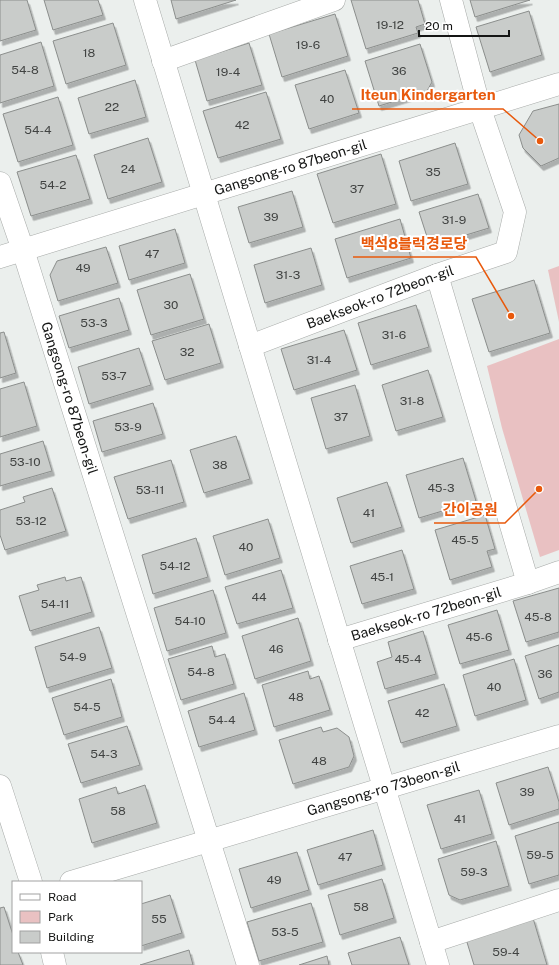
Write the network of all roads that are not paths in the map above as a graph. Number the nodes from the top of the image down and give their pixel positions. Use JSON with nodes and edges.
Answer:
{"nodes":[{"id":1,"x":145,"y":0,"type":"edge"},
{"id":2,"x":334,"y":0,"type":"edge"},
{"id":3,"x":451,"y":0,"type":"edge"},
{"id":4,"x":163,"y":61,"type":"junction"},
{"id":5,"x":559,"y":84,"type":"edge"},
{"id":6,"x":480,"y":108,"type":"junction"},
{"id":7,"x":0,"y":183,"type":"edge"},
{"id":8,"x":204,"y":194,"type":"junction"},
{"id":9,"x":23,"y":250,"type":"junction"},
{"id":10,"x":0,"y":257,"type":"edge"},
{"id":11,"x":437,"y":275,"type":"junction"},
{"id":12,"x":250,"y":346,"type":"junction"},
{"id":13,"x":559,"y":572,"type":"edge"},
{"id":14,"x":528,"y":583,"type":"junction"},
{"id":15,"x":339,"y":640,"type":"junction"},
{"id":16,"x":559,"y":736,"type":"edge"},
{"id":17,"x":0,"y":786,"type":"edge"},
{"id":18,"x":384,"y":789,"type":"junction"},
{"id":19,"x":208,"y":841,"type":"junction"},
{"id":20,"x":31,"y":881,"type":"edge"},
{"id":21,"x":74,"y":881,"type":"edge"},
{"id":22,"x":559,"y":900,"type":"edge"},
{"id":23,"x":431,"y":942,"type":"junction"},
{"id":24,"x":52,"y":953,"type":"edge"},
{"id":25,"x":55,"y":965,"type":"edge"},
{"id":26,"x":248,"y":965,"type":"edge"},
{"id":27,"x":438,"y":965,"type":"edge"}],
"edges":[{"from":1,"to":4,"type":"street","name":"Baekseok-ro 72beon-gil"},
{"from":2,"to":4,"type":"street"},
{"from":3,"to":6,"type":"street"},
{"from":4,"to":8,"type":"street","name":"Baekseok-ro 72beon-gil"},
{"from":5,"to":6,"type":"street","name":"Gangsong-ro 87beon-gil"},
{"from":6,"to":8,"type":"street","name":"Gangsong-ro 87beon-gil"},
{"from":6,"to":11,"type":"street","name":"Baekseok-ro 72beon-gil"},
{"from":7,"to":9,"type":"street","name":"Gangsong-ro 87beon-gil"},
{"from":8,"to":9,"type":"street","name":"Gangsong-ro 87beon-gil"},
{"from":8,"to":12,"type":"street","name":"Baekseok-ro 72beon-gil"},
{"from":9,"to":10,"type":"street","name":"Gangsong-ro 87beon-gil"},
{"from":9,"to":19,"type":"street","name":"Gangsong-ro 87beon-gil"},
{"from":11,"to":12,"type":"street","name":"Baekseok-ro 72beon-gil"},
{"from":11,"to":14,"type":"street"},
{"from":12,"to":15,"type":"street","name":"Baekseok-ro 72beon-gil"},
{"from":13,"to":14,"type":"street","name":"Baekseok-ro 72beon-gil"},
{"from":14,"to":15,"type":"street","name":"Baekseok-ro 72beon-gil"},
{"from":15,"to":18,"type":"street","name":"Baekseok-ro 72beon-gil"},
{"from":16,"to":18,"type":"street","name":"Gangsong-ro 73beon-gil"},
{"from":17,"to":20,"type":"street"},
{"from":18,"to":19,"type":"street","name":"Gangsong-ro 73beon-gil"},
{"from":18,"to":23,"type":"street","name":"Baekseok-ro 72beon-gil"},
{"from":19,"to":21,"type":"street","name":"Gangsong-ro 73beon-gil"},
{"from":19,"to":26,"type":"street"},
{"from":22,"to":23,"type":"street"},
{"from":23,"to":27,"type":"street","name":"Baekseok-ro 72beon-gil"},
{"from":24,"to":25,"type":"street"}]}
